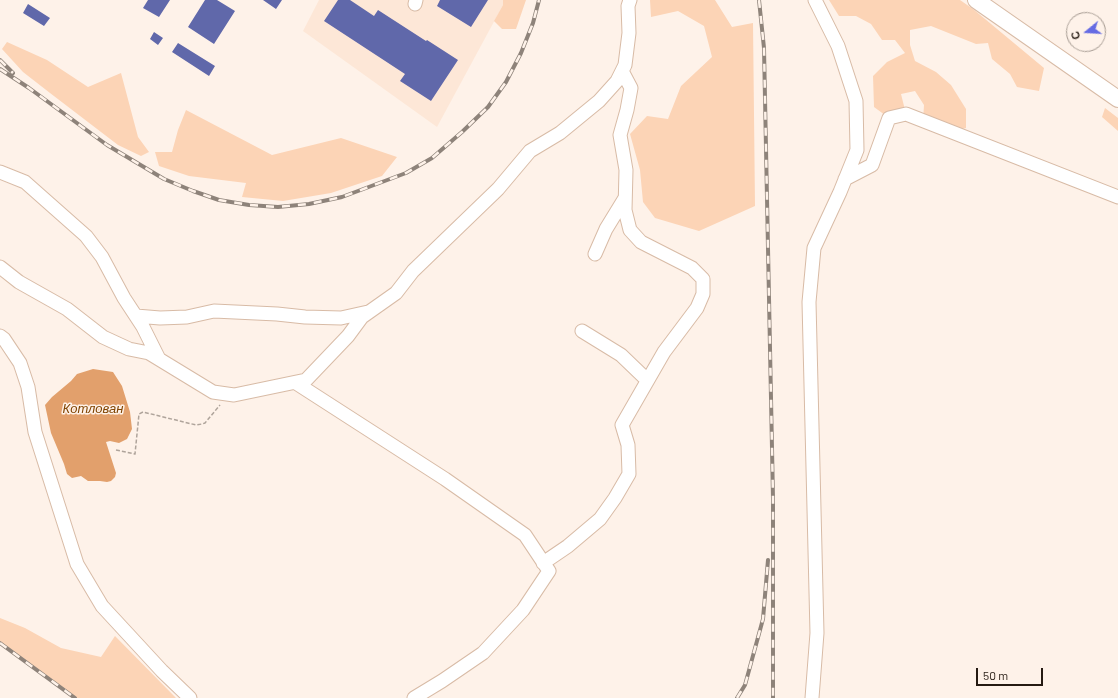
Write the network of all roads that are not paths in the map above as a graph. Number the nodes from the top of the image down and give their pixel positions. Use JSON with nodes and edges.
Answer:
{"nodes":[{"id":1,"x":630,"y":0,"type":"edge"},
{"id":2,"x":815,"y":0,"type":"edge"},
{"id":3,"x":976,"y":0,"type":"edge"},
{"id":4,"x":622,"y":71,"type":"junction"},
{"id":5,"x":1118,"y":99,"type":"edge"},
{"id":6,"x":0,"y":172,"type":"edge"},
{"id":7,"x":846,"y":179,"type":"junction"},
{"id":8,"x":626,"y":196,"type":"junction"},
{"id":9,"x":1118,"y":197,"type":"edge"},
{"id":10,"x":595,"y":254,"type":"dead end"},
{"id":11,"x":0,"y":267,"type":"edge"},
{"id":12,"x":371,"y":311,"type":"junction"},
{"id":13,"x":136,"y":316,"type":"junction"},
{"id":14,"x":582,"y":331,"type":"dead end"},
{"id":15,"x":0,"y":336,"type":"edge"},
{"id":16,"x":159,"y":359,"type":"junction"},
{"id":17,"x":647,"y":380,"type":"junction"},
{"id":18,"x":296,"y":383,"type":"junction"},
{"id":19,"x":544,"y":563,"type":"junction"},
{"id":20,"x":190,"y":698,"type":"edge"},
{"id":21,"x":414,"y":698,"type":"edge"},
{"id":22,"x":812,"y":698,"type":"edge"}],
"edges":[{"from":1,"to":4,"type":"street"},
{"from":2,"to":7,"type":"street"},
{"from":3,"to":5,"type":"main road"},
{"from":4,"to":8,"type":"street"},
{"from":4,"to":12,"type":"street"},
{"from":6,"to":13,"type":"street"},
{"from":7,"to":9,"type":"street"},
{"from":7,"to":22,"type":"street"},
{"from":8,"to":10,"type":"street"},
{"from":8,"to":17,"type":"street"},
{"from":11,"to":16,"type":"street"},
{"from":12,"to":13,"type":"street"},
{"from":12,"to":18,"type":"street"},
{"from":13,"to":16,"type":"street"},
{"from":14,"to":17,"type":"street"},
{"from":15,"to":20,"type":"street"},
{"from":16,"to":18,"type":"street"},
{"from":17,"to":19,"type":"street"},
{"from":18,"to":19,"type":"street"},
{"from":19,"to":21,"type":"street"}]}
